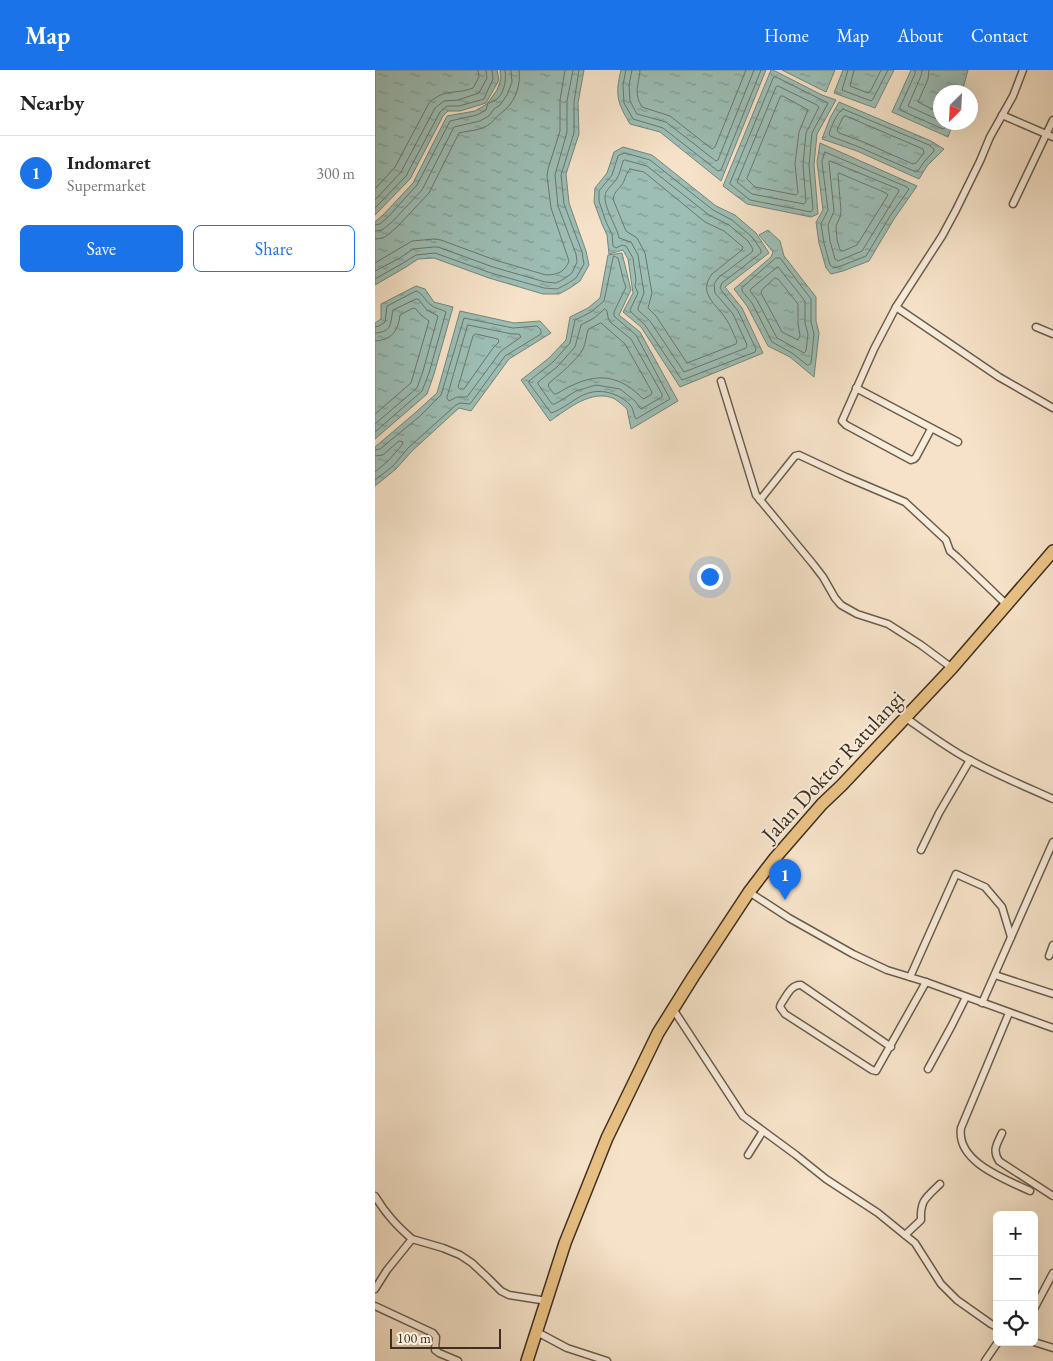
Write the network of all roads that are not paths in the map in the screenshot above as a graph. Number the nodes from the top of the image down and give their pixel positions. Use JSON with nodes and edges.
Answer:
{"nodes":[{"id":1,"x":1023,"y":70,"type":"edge"},
{"id":2,"x":1002,"y":115,"type":"junction"},
{"id":3,"x":1053,"y":120,"type":"edge"},
{"id":4,"x":1050,"y":136,"type":"edge"},
{"id":5,"x":1013,"y":204,"type":"dead end"},
{"id":6,"x":896,"y":307,"type":"junction"},
{"id":7,"x":1036,"y":327,"type":"dead end"},
{"id":8,"x":1053,"y":334,"type":"edge"},
{"id":9,"x":721,"y":381,"type":"dead end"},
{"id":10,"x":856,"y":388,"type":"junction"},
{"id":11,"x":1053,"y":408,"type":"edge"},
{"id":12,"x":931,"y":428,"type":"junction"},
{"id":13,"x":958,"y":442,"type":"dead end"},
{"id":14,"x":760,"y":500,"type":"junction"},
{"id":15,"x":1053,"y":551,"type":"edge"},
{"id":16,"x":1007,"y":605,"type":"junction"},
{"id":17,"x":952,"y":668,"type":"junction"},
{"id":18,"x":906,"y":718,"type":"junction"},
{"id":19,"x":970,"y":760,"type":"junction"},
{"id":20,"x":1053,"y":798,"type":"edge"},
{"id":21,"x":1053,"y":842,"type":"edge"},
{"id":22,"x":921,"y":850,"type":"dead end"},
{"id":23,"x":749,"y":892,"type":"junction"},
{"id":24,"x":1011,"y":936,"type":"junction"},
{"id":25,"x":1053,"y":945,"type":"edge"},
{"id":26,"x":1049,"y":956,"type":"dead end"},
{"id":27,"x":995,"y":975,"type":"junction"},
{"id":28,"x":910,"y":977,"type":"junction"},
{"id":29,"x":926,"y":982,"type":"junction"},
{"id":30,"x":1053,"y":994,"type":"edge"},
{"id":31,"x":966,"y":997,"type":"junction"},
{"id":32,"x":982,"y":1003,"type":"junction"},
{"id":33,"x":673,"y":1009,"type":"junction"},
{"id":34,"x":1009,"y":1013,"type":"junction"},
{"id":35,"x":1053,"y":1028,"type":"edge"},
{"id":36,"x":891,"y":1047,"type":"junction"},
{"id":37,"x":928,"y":1069,"type":"dead end"},
{"id":38,"x":763,"y":1132,"type":"junction"},
{"id":39,"x":1002,"y":1133,"type":"dead end"},
{"id":40,"x":748,"y":1155,"type":"dead end"},
{"id":41,"x":940,"y":1184,"type":"dead end"},
{"id":42,"x":1030,"y":1191,"type":"dead end"},
{"id":43,"x":375,"y":1196,"type":"edge"},
{"id":44,"x":1053,"y":1196,"type":"edge"},
{"id":45,"x":905,"y":1235,"type":"junction"},
{"id":46,"x":412,"y":1239,"type":"junction"},
{"id":47,"x":1053,"y":1273,"type":"edge"},
{"id":48,"x":375,"y":1289,"type":"edge"},
{"id":49,"x":547,"y":1301,"type":"junction"},
{"id":50,"x":1038,"y":1301,"type":"edge"},
{"id":51,"x":375,"y":1306,"type":"edge"},
{"id":52,"x":993,"y":1325,"type":"edge"},
{"id":53,"x":537,"y":1332,"type":"junction"},
{"id":54,"x":1038,"y":1343,"type":"edge"},
{"id":55,"x":995,"y":1346,"type":"edge"},
{"id":56,"x":1053,"y":1348,"type":"edge"},
{"id":57,"x":458,"y":1361,"type":"edge"},
{"id":58,"x":527,"y":1361,"type":"edge"},
{"id":59,"x":607,"y":1361,"type":"edge"},
{"id":60,"x":985,"y":1361,"type":"edge"}],
"edges":[{"from":1,"to":2,"type":"street"},
{"from":2,"to":4,"type":"street"},
{"from":2,"to":6,"type":"street"},
{"from":3,"to":4,"type":"street"},
{"from":4,"to":5,"type":"street"},
{"from":6,"to":10,"type":"street"},
{"from":6,"to":11,"type":"street"},
{"from":7,"to":8,"type":"street"},
{"from":9,"to":14,"type":"street"},
{"from":10,"to":12,"type":"street"},
{"from":10,"to":12,"type":"street"},
{"from":12,"to":13,"type":"street"},
{"from":14,"to":16,"type":"street"},
{"from":14,"to":17,"type":"street"},
{"from":15,"to":16,"type":"highway","name":"Jalan Doktor Ratulangi"},
{"from":16,"to":17,"type":"highway","name":"Jalan Doktor Ratulangi"},
{"from":17,"to":18,"type":"highway","name":"Jalan Doktor Ratulangi"},
{"from":18,"to":19,"type":"street"},
{"from":18,"to":23,"type":"highway","name":"Jalan Doktor Ratulangi"},
{"from":19,"to":20,"type":"street"},
{"from":19,"to":22,"type":"street"},
{"from":21,"to":24,"type":"street"},
{"from":23,"to":28,"type":"street"},
{"from":23,"to":33,"type":"highway","name":"Jalan Doktor Ratulangi"},
{"from":24,"to":27,"type":"street"},
{"from":24,"to":28,"type":"street"},
{"from":25,"to":26,"type":"street"},
{"from":27,"to":30,"type":"street"},
{"from":27,"to":32,"type":"street"},
{"from":28,"to":29,"type":"street"},
{"from":29,"to":31,"type":"street"},
{"from":29,"to":36,"type":"street"},
{"from":31,"to":32,"type":"street"},
{"from":31,"to":37,"type":"street"},
{"from":32,"to":34,"type":"street"},
{"from":33,"to":38,"type":"street"},
{"from":33,"to":49,"type":"highway","name":"Jalan Doktor Ratulangi"},
{"from":34,"to":35,"type":"street"},
{"from":34,"to":42,"type":"street"},
{"from":36,"to":36,"type":"street"},
{"from":38,"to":40,"type":"street"},
{"from":38,"to":45,"type":"street"},
{"from":39,"to":44,"type":"street"},
{"from":41,"to":45,"type":"street"},
{"from":43,"to":46,"type":"street"},
{"from":45,"to":52,"type":"street"},
{"from":46,"to":48,"type":"street"},
{"from":46,"to":49,"type":"street"},
{"from":47,"to":50,"type":"street"},
{"from":49,"to":53,"type":"highway","name":"Jalan Doktor Ratulangi"},
{"from":51,"to":57,"type":"street"},
{"from":53,"to":58,"type":"highway","name":"Jalan Doktor Ratulangi"},
{"from":53,"to":59,"type":"street"},
{"from":54,"to":56,"type":"street"},
{"from":55,"to":60,"type":"street"}]}
